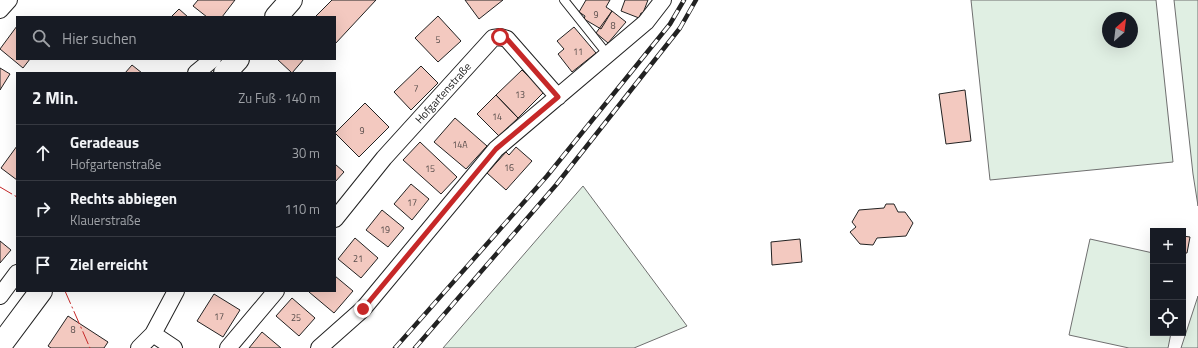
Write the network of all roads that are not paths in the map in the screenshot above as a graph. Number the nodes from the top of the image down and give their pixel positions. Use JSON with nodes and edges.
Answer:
{"nodes":[{"id":1,"x":9,"y":0,"type":"edge"},
{"id":2,"x":291,"y":0,"type":"edge"},
{"id":3,"x":564,"y":0,"type":"edge"},
{"id":4,"x":663,"y":0,"type":"edge"},
{"id":5,"x":0,"y":10,"type":"edge"},
{"id":6,"x":277,"y":16,"type":"edge"},
{"id":7,"x":608,"y":55,"type":"junction"},
{"id":8,"x":212,"y":60,"type":"edge"},
{"id":9,"x":237,"y":60,"type":"edge"},
{"id":10,"x":197,"y":72,"type":"edge"},
{"id":11,"x":226,"y":72,"type":"edge"},
{"id":12,"x":558,"y":97,"type":"junction"},
{"id":13,"x":336,"y":218,"type":"edge"},
{"id":14,"x":16,"y":274,"type":"edge"},
{"id":15,"x":40,"y":292,"type":"edge"},
{"id":16,"x":175,"y":292,"type":"edge"},
{"id":17,"x":275,"y":292,"type":"edge"},
{"id":18,"x":0,"y":296,"type":"edge"},
{"id":19,"x":153,"y":334,"type":"junction"},
{"id":20,"x":0,"y":346,"type":"edge"},
{"id":21,"x":139,"y":348,"type":"edge"},
{"id":22,"x":174,"y":348,"type":"edge"},
{"id":23,"x":228,"y":348,"type":"edge"},
{"id":24,"x":319,"y":348,"type":"edge"}],
"edges":[{"from":1,"to":5,"type":"street"},
{"from":2,"to":6,"type":"main road"},
{"from":3,"to":7,"type":"lane"},
{"from":4,"to":7,"type":"street"},
{"from":7,"to":12,"type":"street"},
{"from":8,"to":10,"type":"street"},
{"from":9,"to":11,"type":"main road"},
{"from":12,"to":13,"type":"street","name":"Hofgartenstraße"},
{"from":12,"to":24,"type":"street"},
{"from":14,"to":18,"type":"street"},
{"from":15,"to":20,"type":"main road"},
{"from":16,"to":19,"type":"street"},
{"from":17,"to":23,"type":"street"},
{"from":19,"to":21,"type":"street"},
{"from":19,"to":22,"type":"street"}]}
